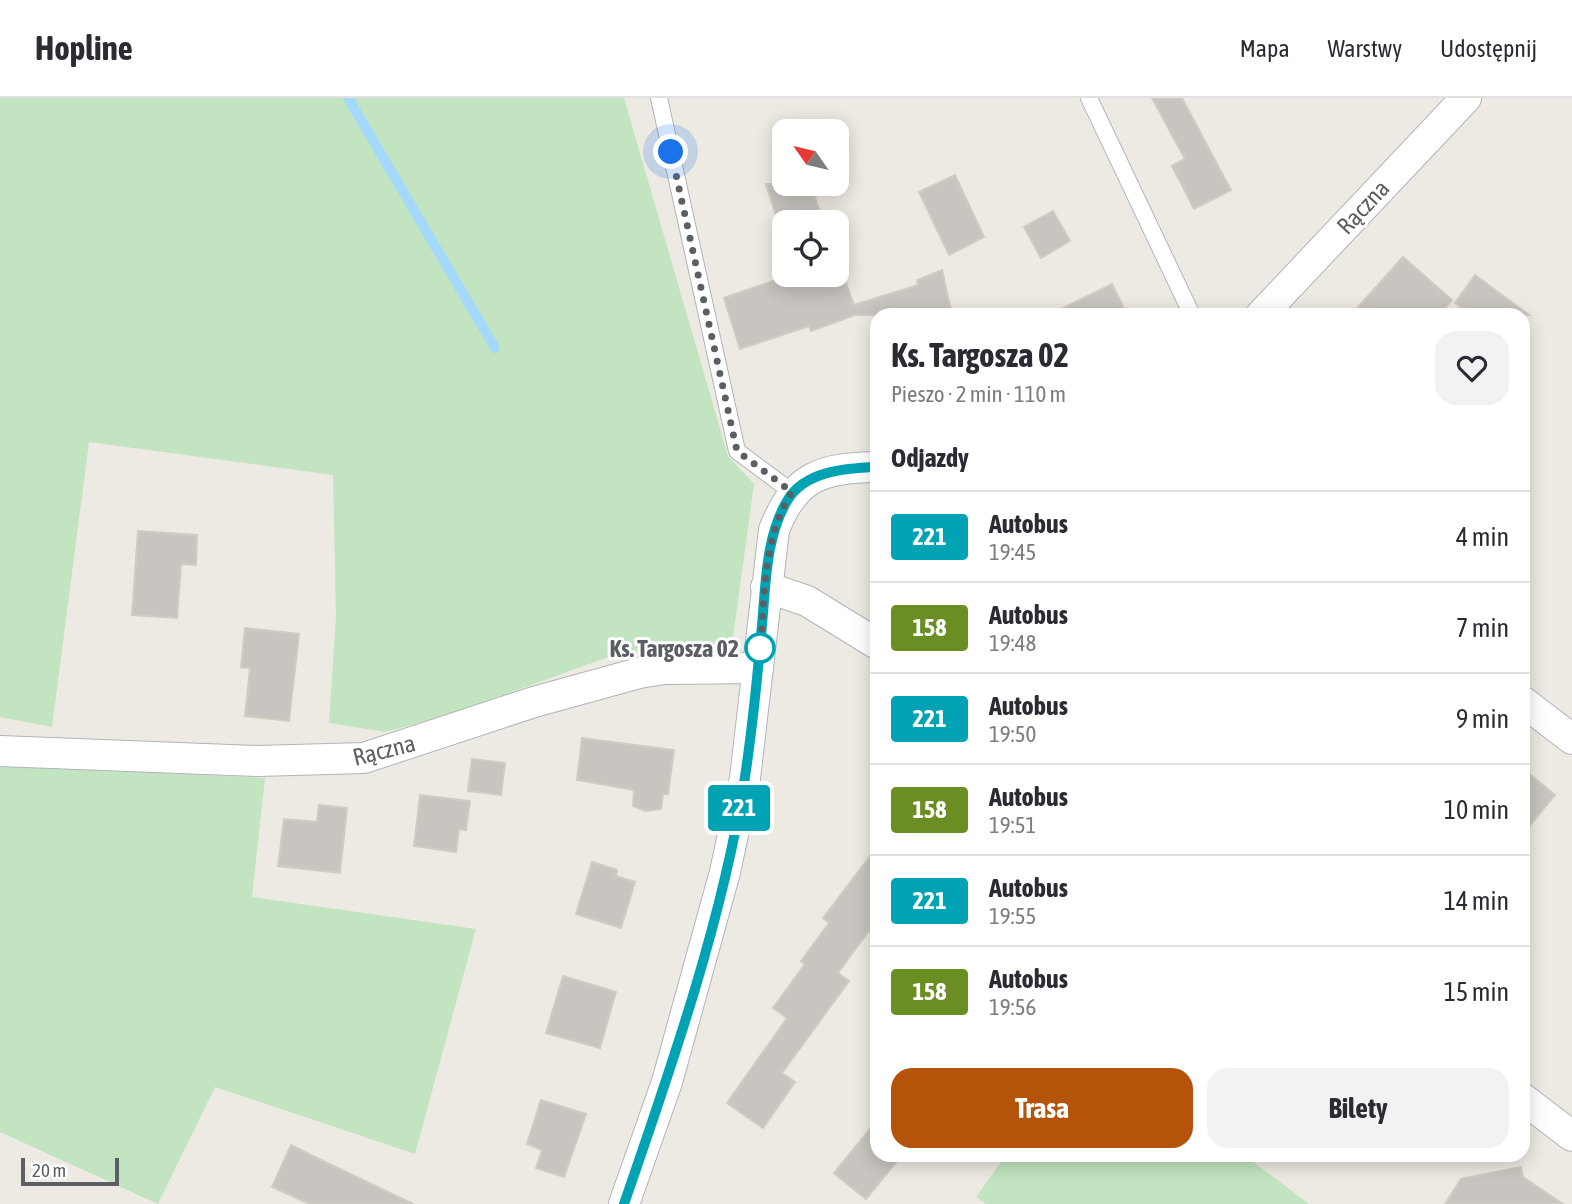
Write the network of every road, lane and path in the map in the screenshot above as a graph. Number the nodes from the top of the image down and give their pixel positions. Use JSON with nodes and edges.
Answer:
{"nodes":[{"id":1,"x":659,"y":98,"type":"edge"},
{"id":2,"x":1089,"y":98,"type":"edge"},
{"id":3,"x":1466,"y":98,"type":"edge"},
{"id":4,"x":1189,"y":308,"type":"edge"},
{"id":5,"x":1268,"y":308,"type":"edge"},
{"id":6,"x":870,"y":468,"type":"edge"},
{"id":7,"x":792,"y":492,"type":"junction"},
{"id":8,"x":766,"y":587,"type":"junction"},
{"id":9,"x":870,"y":640,"type":"edge"},
{"id":10,"x":758,"y":668,"type":"junction"},
{"id":11,"x":1530,"y":707,"type":"edge"},
{"id":12,"x":1572,"y":739,"type":"edge"},
{"id":13,"x":0,"y":751,"type":"edge"},
{"id":14,"x":1530,"y":1104,"type":"edge"},
{"id":15,"x":1572,"y":1136,"type":"edge"},
{"id":16,"x":624,"y":1204,"type":"edge"}],
"edges":[{"from":1,"to":7,"type":"lane"},
{"from":2,"to":4,"type":"lane"},
{"from":3,"to":5,"type":"street","name":"Rączna"},
{"from":6,"to":7,"type":"street"},
{"from":7,"to":8,"type":"street"},
{"from":8,"to":9,"type":"street"},
{"from":8,"to":10,"type":"street"},
{"from":10,"to":13,"type":"street","name":"Rączna"},
{"from":10,"to":16,"type":"street"},
{"from":11,"to":12,"type":"street"},
{"from":14,"to":15,"type":"street"}]}
